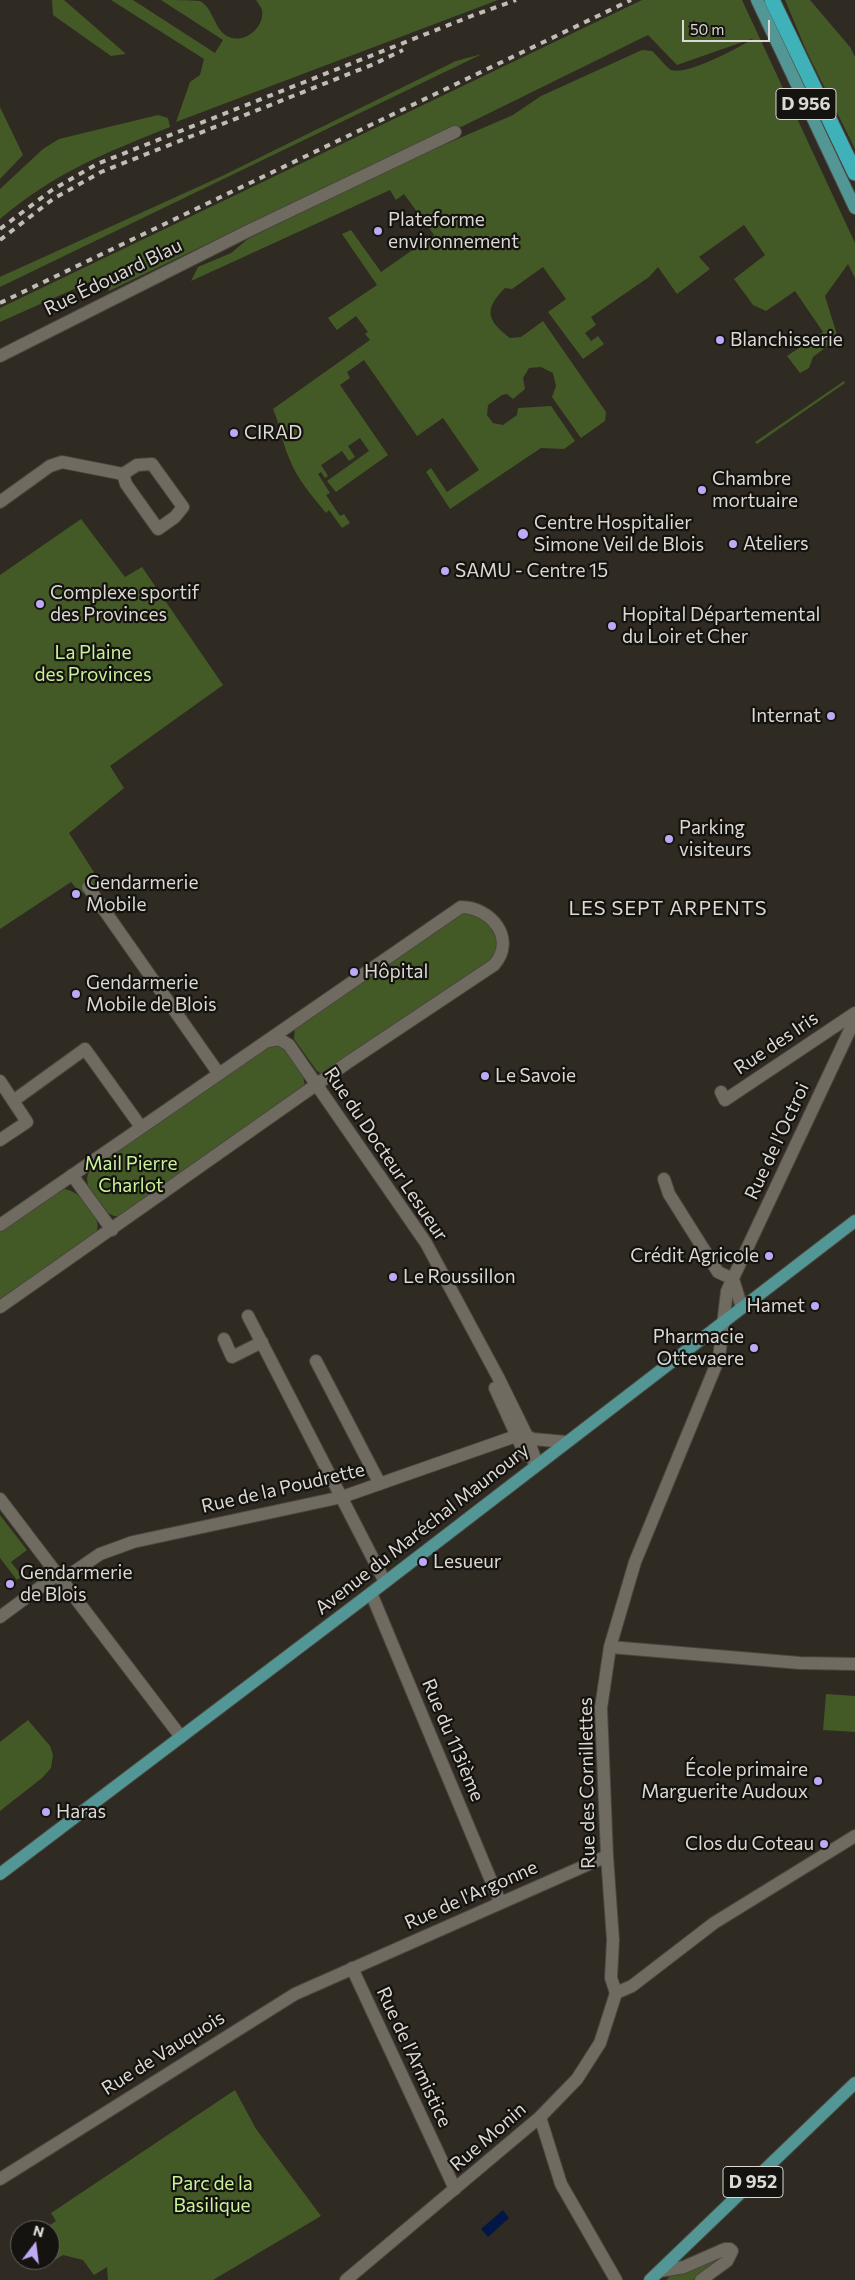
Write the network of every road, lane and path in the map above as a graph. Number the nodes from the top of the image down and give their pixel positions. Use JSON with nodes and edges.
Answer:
{"nodes":[{"id":1,"x":756,"y":0,"type":"edge"},
{"id":2,"x":772,"y":0,"type":"edge"},
{"id":3,"x":456,"y":132,"type":"dead end"},
{"id":4,"x":855,"y":173,"type":"edge"},
{"id":5,"x":855,"y":208,"type":"edge"},
{"id":6,"x":0,"y":356,"type":"edge"},
{"id":7,"x":123,"y":474,"type":"junction"},
{"id":8,"x":0,"y":502,"type":"edge"},
{"id":9,"x":88,"y":886,"type":"dead end"},
{"id":10,"x":855,"y":1013,"type":"edge"},
{"id":11,"x":855,"y":1019,"type":"edge"},
{"id":12,"x":291,"y":1024,"type":"junction"},
{"id":13,"x":265,"y":1042,"type":"junction"},
{"id":14,"x":289,"y":1045,"type":"junction"},
{"id":15,"x":219,"y":1074,"type":"junction"},
{"id":16,"x":0,"y":1081,"type":"edge"},
{"id":17,"x":317,"y":1085,"type":"junction"},
{"id":18,"x":720,"y":1092,"type":"dead end"},
{"id":19,"x":13,"y":1101,"type":"junction"},
{"id":20,"x":141,"y":1127,"type":"junction"},
{"id":21,"x":0,"y":1140,"type":"edge"},
{"id":22,"x":72,"y":1175,"type":"junction"},
{"id":23,"x":664,"y":1179,"type":"dead end"},
{"id":24,"x":0,"y":1225,"type":"edge"},
{"id":25,"x":853,"y":1227,"type":"edge"},
{"id":26,"x":112,"y":1230,"type":"junction"},
{"id":27,"x":733,"y":1279,"type":"junction"},
{"id":28,"x":0,"y":1307,"type":"edge"},
{"id":29,"x":742,"y":1308,"type":"junction"},
{"id":30,"x":248,"y":1316,"type":"dead end"},
{"id":31,"x":723,"y":1322,"type":"junction"},
{"id":32,"x":224,"y":1339,"type":"dead end"},
{"id":33,"x":262,"y":1342,"type":"junction"},
{"id":34,"x":316,"y":1361,"type":"dead end"},
{"id":35,"x":521,"y":1436,"type":"junction"},
{"id":36,"x":566,"y":1442,"type":"junction"},
{"id":37,"x":537,"y":1464,"type":"junction"},
{"id":38,"x":380,"y":1484,"type":"junction"},
{"id":39,"x":342,"y":1497,"type":"junction"},
{"id":40,"x":0,"y":1499,"type":"edge"},
{"id":41,"x":60,"y":1577,"type":"junction"},
{"id":42,"x":385,"y":1582,"type":"junction"},
{"id":43,"x":371,"y":1593,"type":"junction"},
{"id":44,"x":0,"y":1617,"type":"edge"},
{"id":45,"x":610,"y":1647,"type":"junction"},
{"id":46,"x":855,"y":1664,"type":"edge"},
{"id":47,"x":181,"y":1737,"type":"junction"},
{"id":48,"x":855,"y":1836,"type":"edge"},
{"id":49,"x":607,"y":1856,"type":"junction"},
{"id":50,"x":0,"y":1874,"type":"edge"},
{"id":51,"x":500,"y":1902,"type":"junction"},
{"id":52,"x":352,"y":1968,"type":"junction"},
{"id":53,"x":616,"y":1993,"type":"junction"},
{"id":54,"x":855,"y":2083,"type":"edge"},
{"id":55,"x":540,"y":2117,"type":"junction"},
{"id":56,"x":0,"y":2179,"type":"edge"},
{"id":57,"x":455,"y":2189,"type":"junction"},
{"id":58,"x":655,"y":2276,"type":"edge"},
{"id":59,"x":346,"y":2280,"type":"edge"},
{"id":60,"x":616,"y":2280,"type":"edge"},
{"id":61,"x":701,"y":2280,"type":"edge"}],
"edges":[{"from":1,"to":5,"type":"main road","number":"D 956"},
{"from":2,"to":4,"type":"highway","number":"D 956"},
{"from":3,"to":6,"type":"street","name":"Rue Édouard Blau"},
{"from":7,"to":7,"type":"street"},
{"from":7,"to":8,"type":"street"},
{"from":9,"to":15,"type":"street"},
{"from":10,"to":18,"type":"street","name":"Rue des Iris"},
{"from":11,"to":27,"type":"street","name":"Rue de l'Octroi"},
{"from":12,"to":13,"type":"street"},
{"from":12,"to":14,"type":"street"},
{"from":12,"to":17,"type":"street"},
{"from":13,"to":14,"type":"street"},
{"from":13,"to":15,"type":"street"},
{"from":14,"to":17,"type":"street","name":"Rue du Docteur Lesueur"},
{"from":15,"to":20,"type":"street"},
{"from":16,"to":19,"type":"street"},
{"from":17,"to":26,"type":"street"},
{"from":17,"to":35,"type":"street","name":"Rue du Docteur Lesueur"},
{"from":19,"to":20,"type":"street"},
{"from":19,"to":21,"type":"street"},
{"from":20,"to":22,"type":"street"},
{"from":22,"to":24,"type":"street"},
{"from":22,"to":26,"type":"street"},
{"from":23,"to":27,"type":"street"},
{"from":25,"to":29,"type":"main road","name":"Avenue du Maréchal Maunoury"},
{"from":26,"to":28,"type":"street"},
{"from":27,"to":29,"type":"street"},
{"from":27,"to":31,"type":"street","name":"Rue de l'Octroi"},
{"from":29,"to":31,"type":"main road","name":"Avenue du Maréchal Maunoury"},
{"from":30,"to":33,"type":"street"},
{"from":31,"to":36,"type":"main road","name":"Avenue du Maréchal Maunoury"},
{"from":31,"to":45,"type":"street","name":"Rue des Cornillettes"},
{"from":32,"to":33,"type":"street"},
{"from":33,"to":39,"type":"street"},
{"from":34,"to":38,"type":"street"},
{"from":35,"to":36,"type":"street"},
{"from":35,"to":37,"type":"street","name":"Rue du Docteur Lesueur"},
{"from":35,"to":38,"type":"street","name":"Rue de la Poudrette"},
{"from":36,"to":37,"type":"main road","name":"Avenue du Maréchal Maunoury"},
{"from":37,"to":42,"type":"main road","name":"Avenue du Maréchal Maunoury"},
{"from":38,"to":39,"type":"street","name":"Rue de la Poudrette"},
{"from":39,"to":41,"type":"street","name":"Rue de la Poudrette"},
{"from":39,"to":42,"type":"street"},
{"from":40,"to":41,"type":"street"},
{"from":41,"to":44,"type":"street","name":"Rue de la Poudrette"},
{"from":41,"to":47,"type":"street"},
{"from":42,"to":43,"type":"main road","name":"Avenue du Maréchal Maunoury"},
{"from":43,"to":47,"type":"main road","name":"Avenue du Maréchal Maunoury"},
{"from":43,"to":51,"type":"street","name":"Rue du 113ième"},
{"from":45,"to":46,"type":"street"},
{"from":45,"to":49,"type":"street","name":"Rue des Cornillettes"},
{"from":47,"to":50,"type":"main road","name":"Avenue du Maréchal Maunoury"},
{"from":48,"to":53,"type":"street"},
{"from":49,"to":51,"type":"street","name":"Rue de l'Argonne"},
{"from":49,"to":53,"type":"street","name":"Rue des Cornillettes"},
{"from":51,"to":52,"type":"street","name":"Rue de l'Argonne"},
{"from":52,"to":56,"type":"street","name":"Rue de Vauquois"},
{"from":52,"to":57,"type":"street","name":"Rue de l'Armistice"},
{"from":53,"to":55,"type":"street","name":"Rue Monin"},
{"from":54,"to":58,"type":"main road","number":"D 952"},
{"from":55,"to":57,"type":"street","name":"Rue Monin"},
{"from":55,"to":60,"type":"street"},
{"from":57,"to":59,"type":"street","name":"Rue Monin"},
{"from":58,"to":61,"type":"street"}]}
